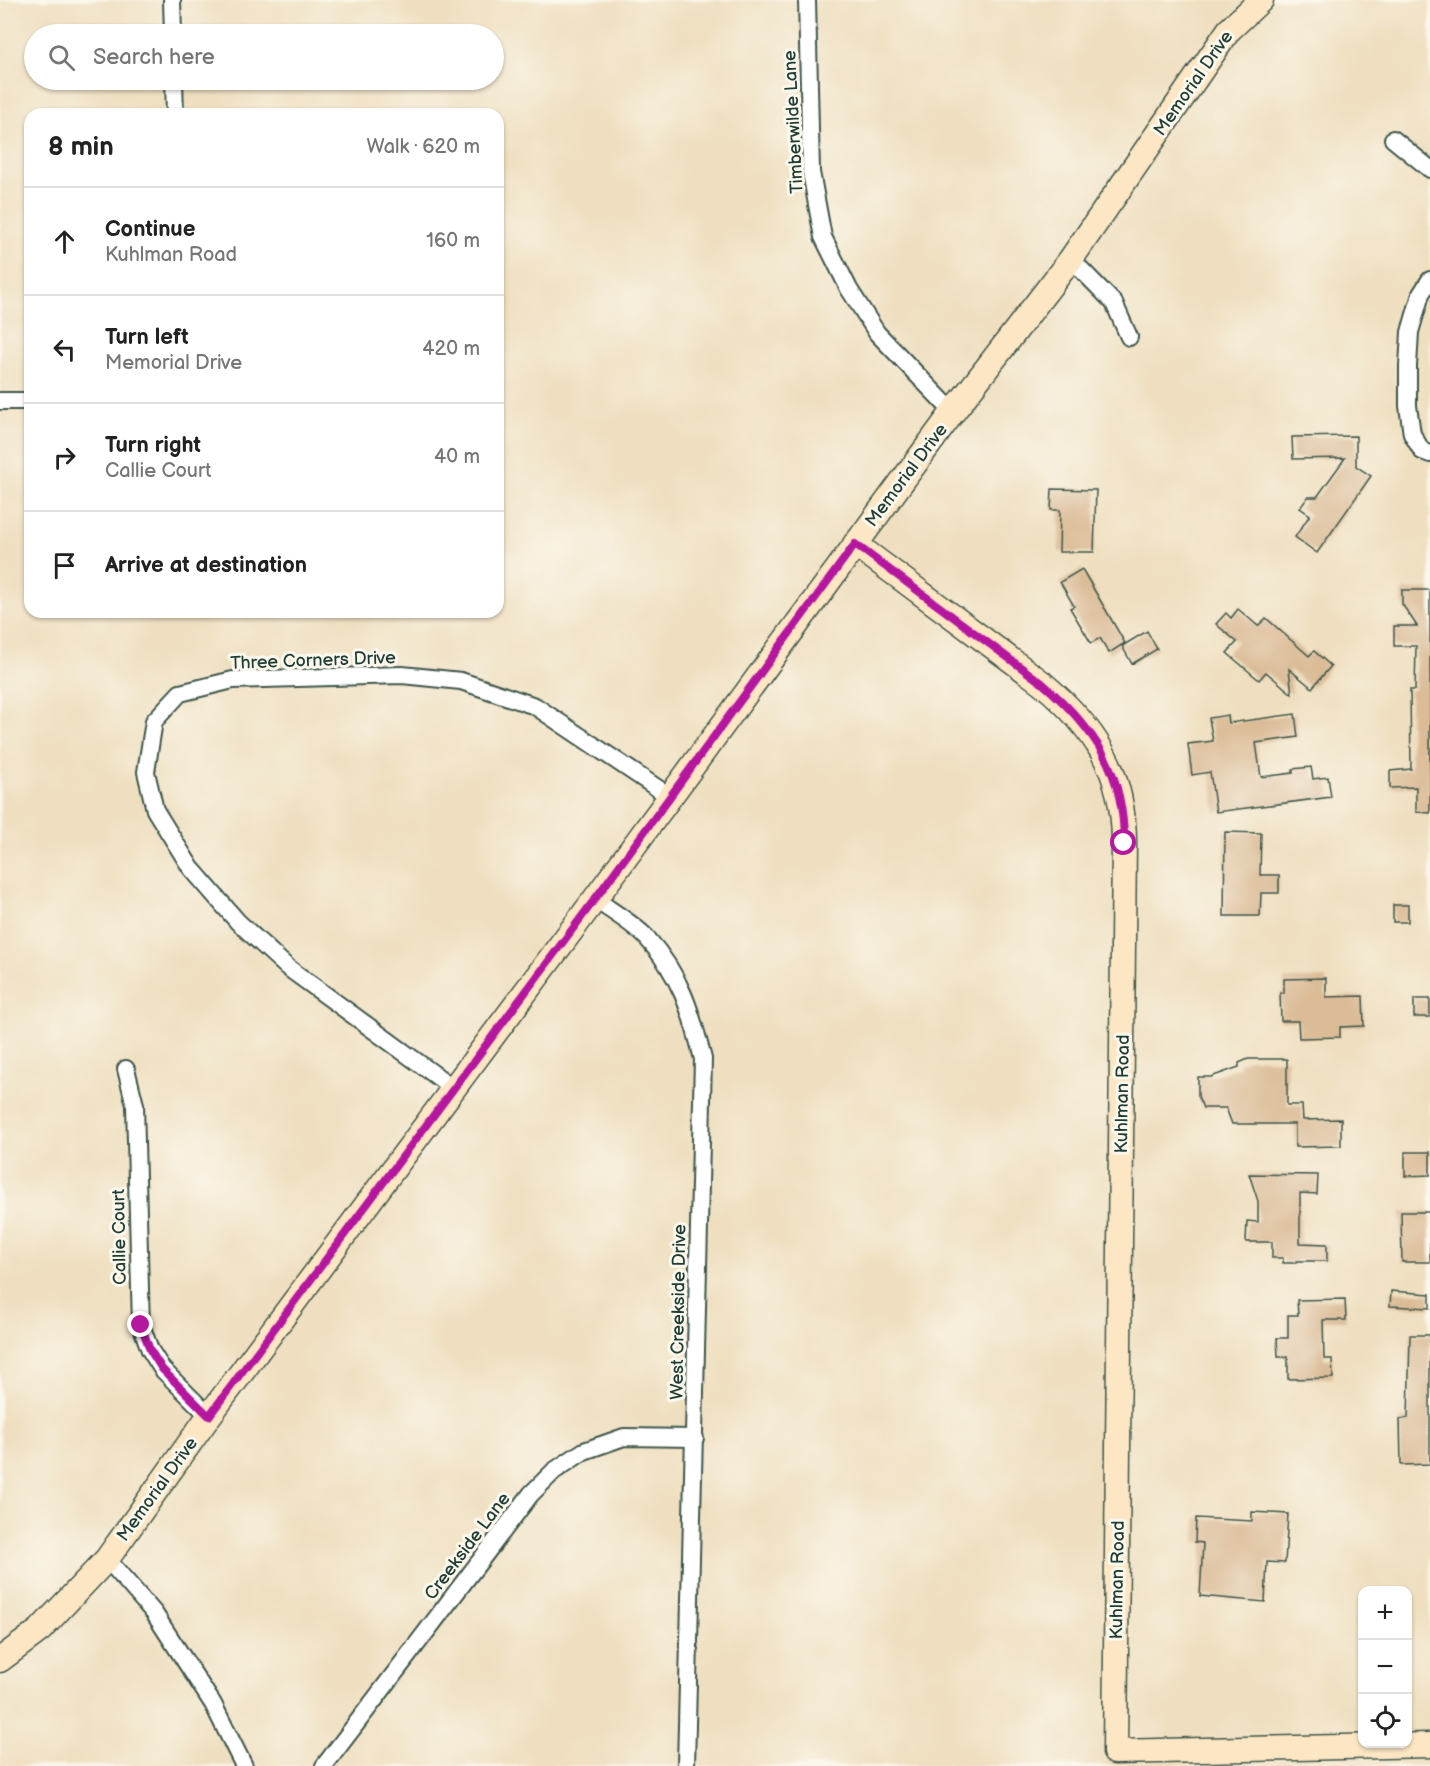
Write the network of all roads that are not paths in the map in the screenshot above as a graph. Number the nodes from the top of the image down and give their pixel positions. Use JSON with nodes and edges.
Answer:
{"nodes":[{"id":1,"x":172,"y":0,"type":"edge"},
{"id":2,"x":807,"y":0,"type":"edge"},
{"id":3,"x":1261,"y":0,"type":"edge"},
{"id":4,"x":173,"y":24,"type":"edge"},
{"id":5,"x":174,"y":90,"type":"edge"},
{"id":6,"x":175,"y":108,"type":"edge"},
{"id":7,"x":1393,"y":139,"type":"dead end"},
{"id":8,"x":1430,"y":169,"type":"edge"},
{"id":9,"x":1071,"y":259,"type":"junction"},
{"id":10,"x":1430,"y":280,"type":"edge"},
{"id":11,"x":1128,"y":337,"type":"dead end"},
{"id":12,"x":0,"y":401,"type":"edge"},
{"id":13,"x":24,"y":401,"type":"edge"},
{"id":14,"x":953,"y":412,"type":"junction"},
{"id":15,"x":1430,"y":454,"type":"edge"},
{"id":16,"x":855,"y":544,"type":"junction"},
{"id":17,"x":669,"y":796,"type":"junction"},
{"id":18,"x":595,"y":899,"type":"junction"},
{"id":19,"x":126,"y":1068,"type":"dead end"},
{"id":20,"x":453,"y":1088,"type":"junction"},
{"id":21,"x":209,"y":1416,"type":"junction"},
{"id":22,"x":695,"y":1438,"type":"junction"},
{"id":23,"x":107,"y":1559,"type":"junction"},
{"id":24,"x":0,"y":1660,"type":"edge"},
{"id":25,"x":1430,"y":1744,"type":"edge"},
{"id":26,"x":1115,"y":1759,"type":"edge"},
{"id":27,"x":244,"y":1766,"type":"edge"},
{"id":28,"x":324,"y":1766,"type":"edge"},
{"id":29,"x":686,"y":1766,"type":"edge"}],
"edges":[{"from":1,"to":4,"type":"street"},
{"from":2,"to":14,"type":"street","name":"Timberwilde Lane"},
{"from":3,"to":9,"type":"street","name":"Memorial Drive"},
{"from":5,"to":6,"type":"street"},
{"from":7,"to":8,"type":"street"},
{"from":9,"to":11,"type":"street"},
{"from":9,"to":14,"type":"street","name":"Memorial Drive"},
{"from":10,"to":15,"type":"street"},
{"from":12,"to":13,"type":"street"},
{"from":14,"to":16,"type":"street","name":"Memorial Drive"},
{"from":16,"to":17,"type":"street","name":"Memorial Drive"},
{"from":16,"to":26,"type":"street","name":"Kuhlman Road"},
{"from":17,"to":18,"type":"street","name":"Memorial Drive"},
{"from":17,"to":20,"type":"street","name":"Three Corners Drive"},
{"from":18,"to":20,"type":"street","name":"Memorial Drive"},
{"from":18,"to":22,"type":"street","name":"West Creekside Drive"},
{"from":19,"to":21,"type":"street","name":"Callie Court"},
{"from":20,"to":21,"type":"street","name":"Memorial Drive"},
{"from":21,"to":23,"type":"street","name":"Memorial Drive"},
{"from":22,"to":28,"type":"street","name":"Creekside Lane"},
{"from":22,"to":29,"type":"street","name":"West Creekside Drive"},
{"from":23,"to":24,"type":"street","name":"Memorial Drive"},
{"from":23,"to":27,"type":"street"},
{"from":25,"to":26,"type":"street"}]}
